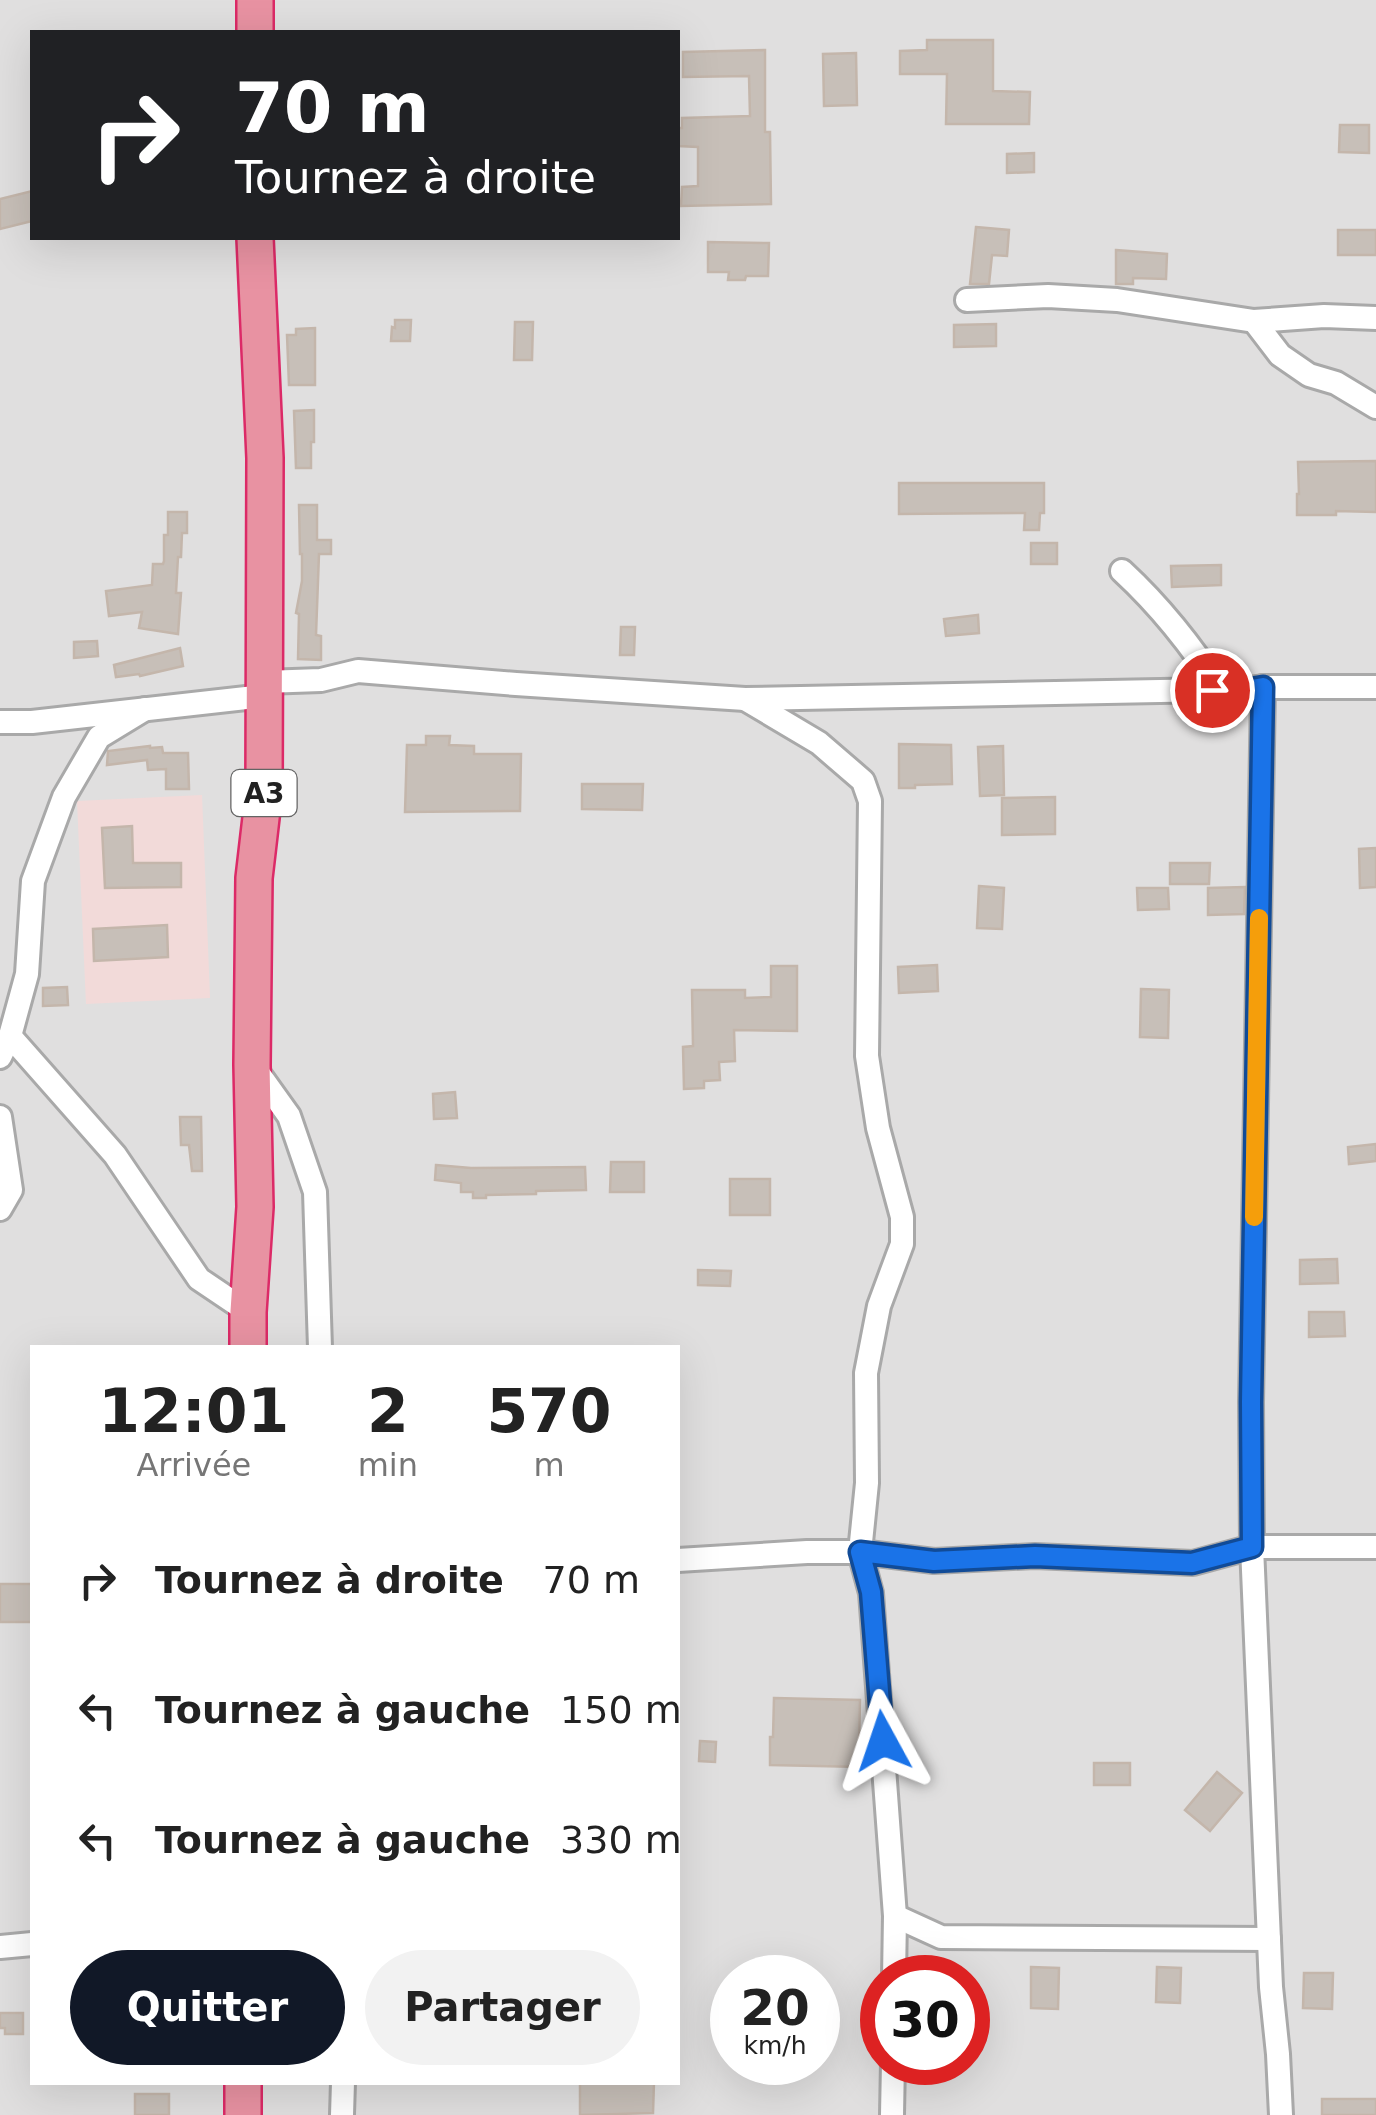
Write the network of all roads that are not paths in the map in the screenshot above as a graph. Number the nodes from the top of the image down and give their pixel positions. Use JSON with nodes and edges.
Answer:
{"nodes":[{"id":1,"x":255,"y":0,"type":"edge"},
{"id":2,"x":255,"y":30,"type":"edge"},
{"id":3,"x":255,"y":240,"type":"edge"},
{"id":4,"x":967,"y":300,"type":"dead end"},
{"id":5,"x":1376,"y":318,"type":"edge"},
{"id":6,"x":1254,"y":320,"type":"junction"},
{"id":7,"x":1376,"y":407,"type":"edge"},
{"id":8,"x":1122,"y":571,"type":"dead end"},
{"id":9,"x":1263,"y":687,"type":"junction"},
{"id":10,"x":1376,"y":687,"type":"edge"},
{"id":11,"x":264,"y":689,"type":"junction"},
{"id":12,"x":1222,"y":694,"type":"junction"},
{"id":13,"x":745,"y":699,"type":"junction"},
{"id":14,"x":145,"y":709,"type":"junction"},
{"id":15,"x":0,"y":722,"type":"edge"},
{"id":16,"x":5,"y":1047,"type":"edge"},
{"id":17,"x":252,"y":1065,"type":"junction"},
{"id":18,"x":0,"y":1117,"type":"edge"},
{"id":19,"x":0,"y":1209,"type":"edge"},
{"id":20,"x":248,"y":1312,"type":"junction"},
{"id":21,"x":248,"y":1345,"type":"edge"},
{"id":22,"x":320,"y":1345,"type":"edge"},
{"id":23,"x":1252,"y":1547,"type":"junction"},
{"id":24,"x":1376,"y":1547,"type":"edge"},
{"id":25,"x":860,"y":1552,"type":"junction"},
{"id":26,"x":680,"y":1560,"type":"edge"},
{"id":27,"x":895,"y":1916,"type":"junction"},
{"id":28,"x":1268,"y":1939,"type":"junction"},
{"id":29,"x":30,"y":1944,"type":"edge"},
{"id":30,"x":0,"y":1947,"type":"edge"},
{"id":31,"x":894,"y":1955,"type":"edge"},
{"id":32,"x":243,"y":2085,"type":"edge"},
{"id":33,"x":344,"y":2085,"type":"edge"},
{"id":34,"x":893,"y":2085,"type":"edge"},
{"id":35,"x":243,"y":2115,"type":"edge"},
{"id":36,"x":342,"y":2115,"type":"edge"},
{"id":37,"x":892,"y":2115,"type":"edge"},
{"id":38,"x":1281,"y":2115,"type":"edge"}],
"edges":[{"from":1,"to":2,"type":"highway"},
{"from":3,"to":11,"type":"highway","number":"A3"},
{"from":4,"to":6,"type":"street"},
{"from":5,"to":6,"type":"street"},
{"from":6,"to":7,"type":"street"},
{"from":8,"to":12,"type":"street"},
{"from":9,"to":10,"type":"street"},
{"from":9,"to":12,"type":"street"},
{"from":9,"to":23,"type":"street"},
{"from":11,"to":13,"type":"street"},
{"from":11,"to":14,"type":"street"},
{"from":11,"to":17,"type":"highway","number":"A3"},
{"from":12,"to":13,"type":"street"},
{"from":13,"to":25,"type":"street"},
{"from":14,"to":15,"type":"street"},
{"from":14,"to":16,"type":"street"},
{"from":16,"to":20,"type":"street"},
{"from":17,"to":20,"type":"highway","number":"A3"},
{"from":17,"to":22,"type":"street"},
{"from":18,"to":19,"type":"street"},
{"from":20,"to":21,"type":"highway","number":"A3"},
{"from":23,"to":24,"type":"street"},
{"from":23,"to":25,"type":"street"},
{"from":23,"to":28,"type":"street"},
{"from":25,"to":26,"type":"street"},
{"from":25,"to":27,"type":"street"},
{"from":27,"to":28,"type":"street"},
{"from":27,"to":31,"type":"street"},
{"from":28,"to":38,"type":"street"},
{"from":29,"to":30,"type":"street"},
{"from":32,"to":35,"type":"highway"},
{"from":33,"to":36,"type":"street"},
{"from":34,"to":37,"type":"street"}]}
